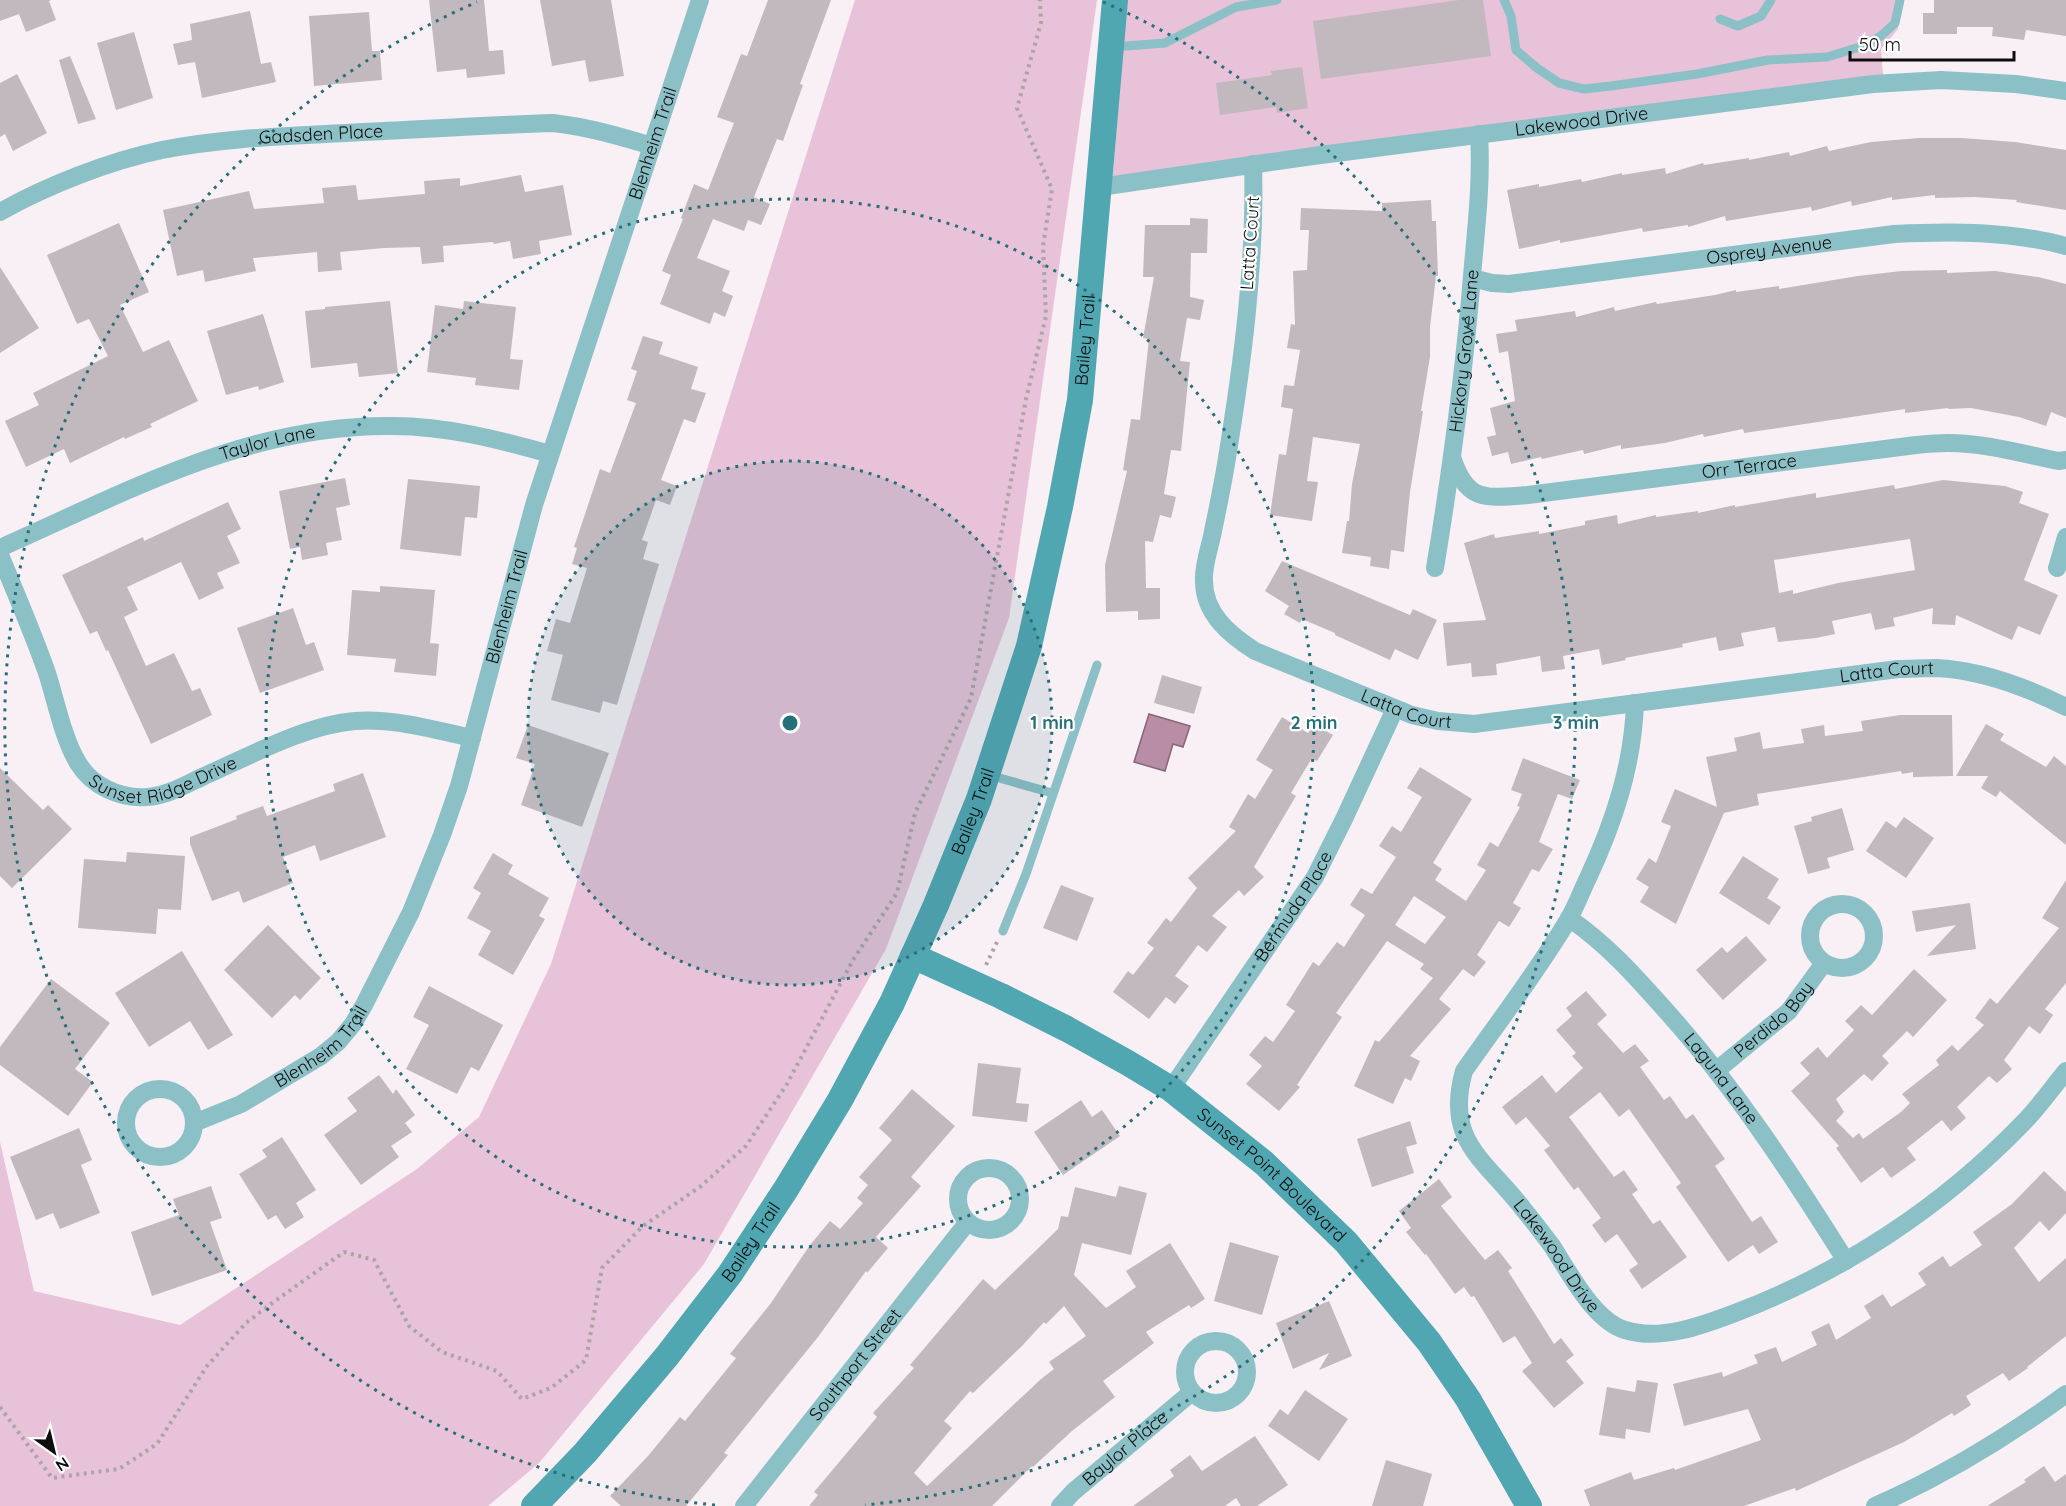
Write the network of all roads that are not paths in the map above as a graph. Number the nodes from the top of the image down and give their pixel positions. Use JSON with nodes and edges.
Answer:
{"nodes":[{"id":1,"x":700,"y":0,"type":"edge"},
{"id":2,"x":1115,"y":0,"type":"edge"},
{"id":3,"x":1276,"y":0,"type":"edge"},
{"id":4,"x":1504,"y":0,"type":"edge"},
{"id":5,"x":1771,"y":0,"type":"edge"},
{"id":6,"x":1900,"y":0,"type":"edge"},
{"id":7,"x":1720,"y":19,"type":"dead end"},
{"id":8,"x":1111,"y":47,"type":"junction"},
{"id":9,"x":2066,"y":91,"type":"edge"},
{"id":10,"x":1479,"y":134,"type":"junction"},
{"id":11,"x":652,"y":146,"type":"junction"},
{"id":12,"x":1253,"y":164,"type":"junction"},
{"id":13,"x":1100,"y":187,"type":"junction"},
{"id":14,"x":0,"y":212,"type":"edge"},
{"id":15,"x":2066,"y":246,"type":"edge"},
{"id":16,"x":1472,"y":278,"type":"junction"},
{"id":17,"x":550,"y":454,"type":"junction"},
{"id":18,"x":1452,"y":457,"type":"junction"},
{"id":19,"x":2066,"y":460,"type":"edge"},
{"id":20,"x":2066,"y":537,"type":"edge"},
{"id":21,"x":0,"y":548,"type":"edge"},
{"id":22,"x":0,"y":555,"type":"edge"},
{"id":23,"x":1435,"y":568,"type":"dead end"},
{"id":24,"x":2057,"y":568,"type":"dead end"},
{"id":25,"x":1097,"y":665,"type":"dead end"},
{"id":26,"x":1635,"y":703,"type":"junction"},
{"id":27,"x":2066,"y":707,"type":"edge"},
{"id":28,"x":1395,"y":710,"type":"junction"},
{"id":29,"x":472,"y":738,"type":"junction"},
{"id":30,"x":987,"y":775,"type":"junction"},
{"id":31,"x":1052,"y":793,"type":"junction"},
{"id":32,"x":1569,"y":918,"type":"junction"},
{"id":33,"x":1003,"y":931,"type":"road end"},
{"id":34,"x":913,"y":956,"type":"junction"},
{"id":35,"x":1824,"y":963,"type":"dead end"},
{"id":36,"x":1717,"y":1070,"type":"junction"},
{"id":37,"x":2066,"y":1071,"type":"edge"},
{"id":38,"x":1171,"y":1089,"type":"junction"},
{"id":39,"x":194,"y":1124,"type":"dead end"},
{"id":40,"x":968,"y":1223,"type":"dead end"},
{"id":41,"x":1846,"y":1261,"type":"junction"},
{"id":42,"x":1192,"y":1392,"type":"dead end"},
{"id":43,"x":2066,"y":1394,"type":"edge"},
{"id":44,"x":534,"y":1506,"type":"edge"},
{"id":45,"x":744,"y":1506,"type":"edge"},
{"id":46,"x":1060,"y":1506,"type":"edge"},
{"id":47,"x":1529,"y":1506,"type":"edge"},
{"id":48,"x":1875,"y":1506,"type":"edge"}],
"edges":[{"from":1,"to":11,"type":"street","name":"Blenheim Trail"},
{"from":2,"to":8,"type":"street","name":"Bailey Trail"},
{"from":3,"to":8,"type":"lane"},
{"from":4,"to":6,"type":"lane"},
{"from":5,"to":7,"type":"lane"},
{"from":8,"to":13,"type":"street","name":"Bailey Trail"},
{"from":9,"to":10,"type":"street","name":"Lakewood Drive"},
{"from":10,"to":12,"type":"street","name":"Lakewood Drive"},
{"from":10,"to":16,"type":"street","name":"Hickory Grove Lane"},
{"from":11,"to":14,"type":"street","name":"Gadsden Place"},
{"from":11,"to":17,"type":"street","name":"Blenheim Trail"},
{"from":12,"to":13,"type":"street","name":"Lakewood Drive"},
{"from":12,"to":28,"type":"street","name":"Latta Court"},
{"from":13,"to":30,"type":"street","name":"Bailey Trail"},
{"from":15,"to":16,"type":"street","name":"Osprey Avenue"},
{"from":16,"to":18,"type":"street","name":"Hickory Grove Lane"},
{"from":17,"to":21,"type":"street","name":"Taylor Lane"},
{"from":17,"to":29,"type":"street","name":"Blenheim Trail"},
{"from":18,"to":19,"type":"street","name":"Orr Terrace"},
{"from":18,"to":23,"type":"street","name":"Hickory Grove Lane"},
{"from":20,"to":24,"type":"street"},
{"from":22,"to":29,"type":"street","name":"Sunset Ridge Drive"},
{"from":25,"to":31,"type":"lane"},
{"from":26,"to":27,"type":"street","name":"Latta Court"},
{"from":26,"to":28,"type":"street","name":"Latta Court"},
{"from":26,"to":32,"type":"street","name":"Lakewood Drive"},
{"from":28,"to":38,"type":"street","name":"Bermuda Place"},
{"from":29,"to":39,"type":"street","name":"Blenheim Trail"},
{"from":30,"to":31,"type":"lane"},
{"from":30,"to":34,"type":"street","name":"Bailey Trail"},
{"from":31,"to":33,"type":"lane"},
{"from":32,"to":36,"type":"street","name":"Laguna Lane"},
{"from":32,"to":41,"type":"street","name":"Lakewood Drive"},
{"from":34,"to":38,"type":"street","name":"Sunset Point Boulevard"},
{"from":34,"to":44,"type":"street","name":"Bailey Trail"},
{"from":35,"to":36,"type":"street","name":"Perdido Bay"},
{"from":36,"to":41,"type":"street","name":"Laguna Lane"},
{"from":37,"to":41,"type":"street","name":"Lakewood Drive"},
{"from":38,"to":47,"type":"street","name":"Sunset Point Boulevard"},
{"from":40,"to":45,"type":"street","name":"Southport Street"},
{"from":42,"to":46,"type":"street","name":"Baylor Place"},
{"from":43,"to":48,"type":"street"}]}
